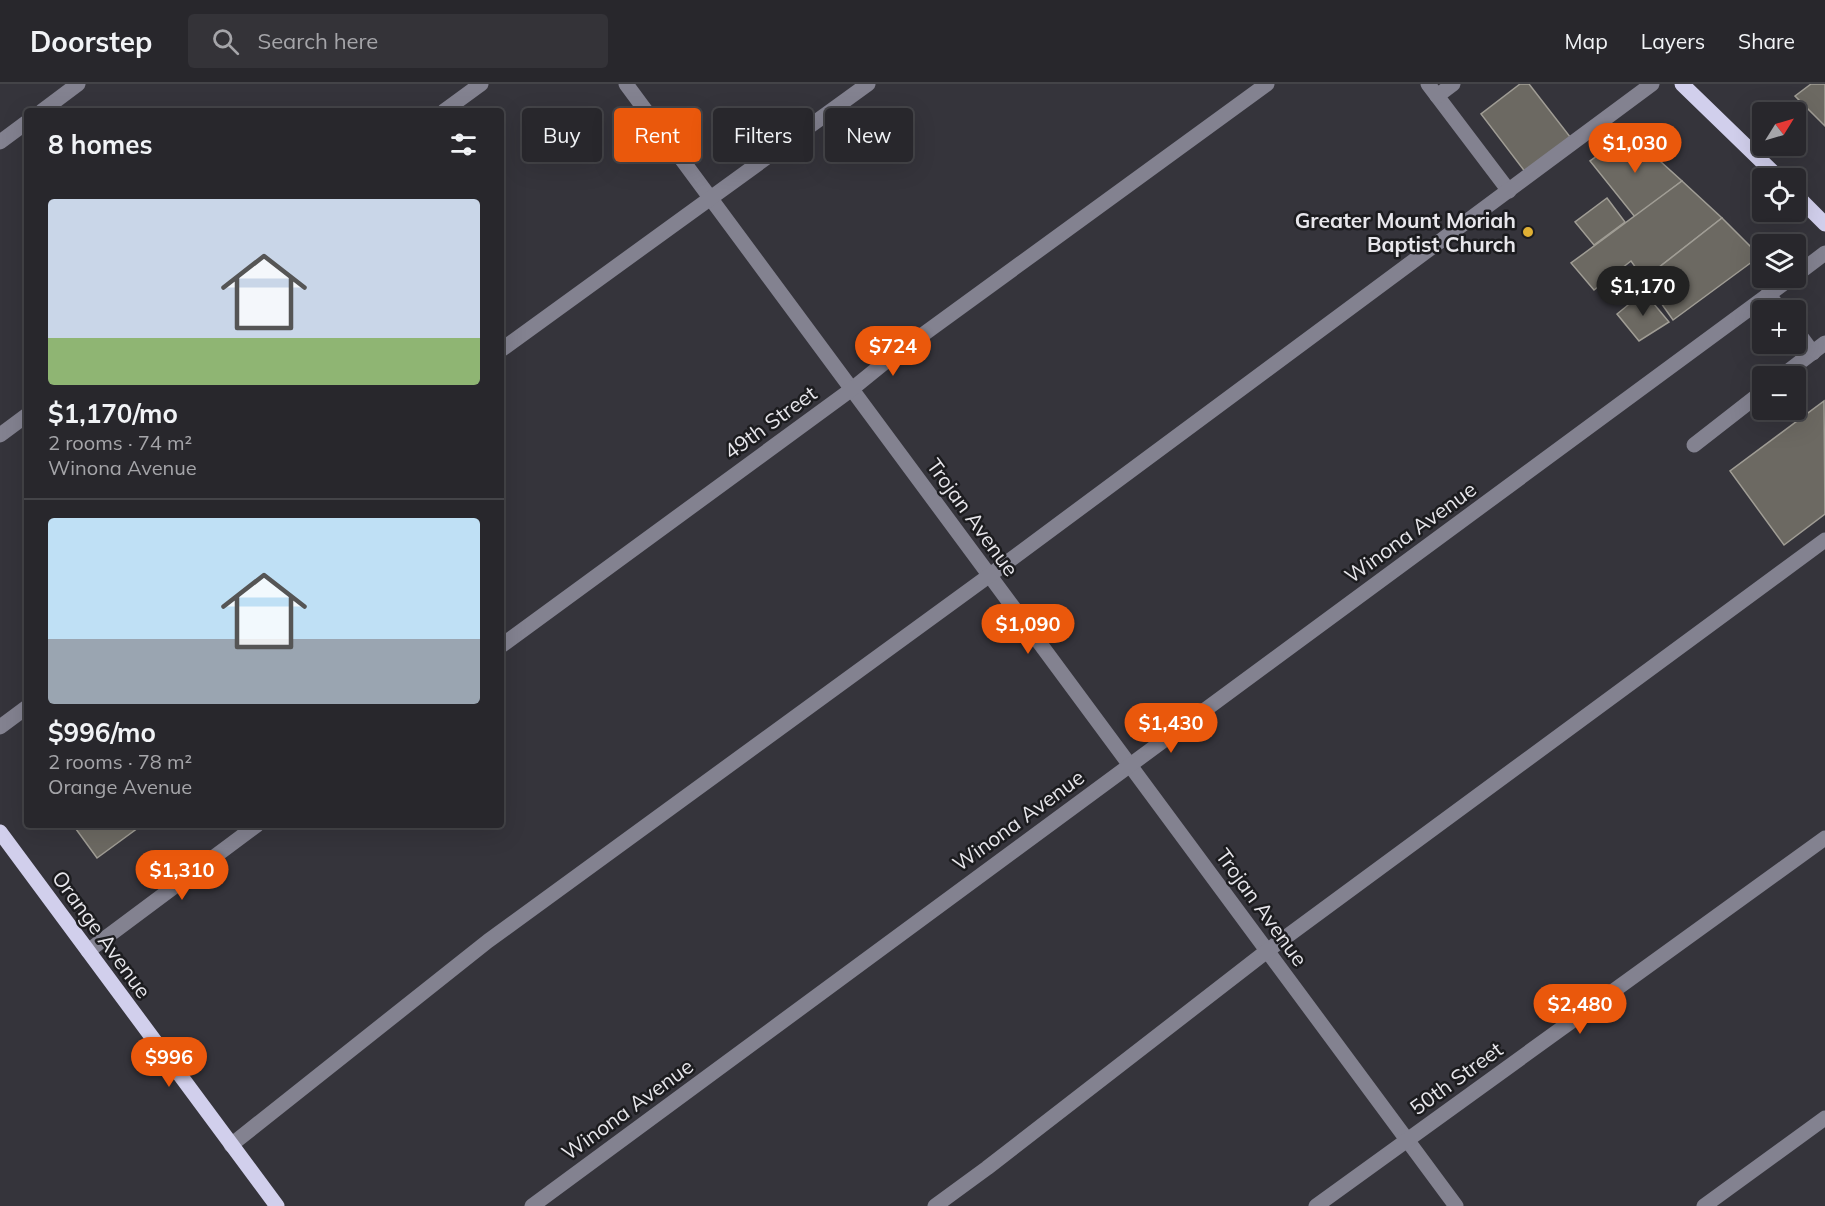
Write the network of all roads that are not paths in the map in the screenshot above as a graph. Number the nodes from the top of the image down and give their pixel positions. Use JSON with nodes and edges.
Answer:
{"nodes":[{"id":1,"x":78,"y":84,"type":"edge"},
{"id":2,"x":481,"y":84,"type":"edge"},
{"id":3,"x":626,"y":84,"type":"edge"},
{"id":4,"x":868,"y":84,"type":"edge"},
{"id":5,"x":1267,"y":84,"type":"edge"},
{"id":6,"x":1453,"y":84,"type":"edge"},
{"id":7,"x":1652,"y":84,"type":"edge"},
{"id":8,"x":1682,"y":84,"type":"edge"},
{"id":9,"x":1432,"y":90,"type":"edge"},
{"id":10,"x":46,"y":108,"type":"edge"},
{"id":11,"x":448,"y":108,"type":"edge"},
{"id":12,"x":24,"y":124,"type":"edge"},
{"id":13,"x":0,"y":142,"type":"edge"},
{"id":14,"x":1769,"y":168,"type":"edge"},
{"id":15,"x":1509,"y":190,"type":"junction"},
{"id":16,"x":711,"y":199,"type":"junction"},
{"id":17,"x":1806,"y":205,"type":"edge"},
{"id":18,"x":1825,"y":224,"type":"edge"},
{"id":19,"x":1825,"y":253,"type":"edge"},
{"id":20,"x":1806,"y":267,"type":"edge"},
{"id":21,"x":1777,"y":288,"type":"edge"},
{"id":22,"x":1768,"y":294,"type":"junction"},
{"id":23,"x":1772,"y":300,"type":"edge"},
{"id":24,"x":1806,"y":338,"type":"edge"},
{"id":25,"x":504,"y":348,"type":"edge"},
{"id":26,"x":1819,"y":348,"type":"edge"},
{"id":27,"x":1795,"y":366,"type":"edge"},
{"id":28,"x":852,"y":389,"type":"junction"},
{"id":29,"x":1752,"y":400,"type":"edge"},
{"id":30,"x":24,"y":417,"type":"edge"},
{"id":31,"x":0,"y":435,"type":"edge"},
{"id":32,"x":1694,"y":444,"type":"dead end"},
{"id":33,"x":1825,"y":540,"type":"edge"},
{"id":34,"x":990,"y":575,"type":"junction"},
{"id":35,"x":504,"y":644,"type":"edge"},
{"id":36,"x":24,"y":709,"type":"edge"},
{"id":37,"x":0,"y":727,"type":"edge"},
{"id":38,"x":1130,"y":764,"type":"junction"},
{"id":39,"x":253,"y":828,"type":"edge"},
{"id":40,"x":0,"y":832,"type":"edge"},
{"id":41,"x":1825,"y":838,"type":"edge"},
{"id":42,"x":88,"y":951,"type":"junction"},
{"id":43,"x":1268,"y":951,"type":"junction"},
{"id":44,"x":1825,"y":1118,"type":"edge"},
{"id":45,"x":1407,"y":1139,"type":"junction"},
{"id":46,"x":231,"y":1145,"type":"junction"},
{"id":47,"x":277,"y":1206,"type":"edge"},
{"id":48,"x":532,"y":1206,"type":"edge"},
{"id":49,"x":935,"y":1206,"type":"edge"},
{"id":50,"x":1316,"y":1206,"type":"edge"},
{"id":51,"x":1456,"y":1206,"type":"edge"},
{"id":52,"x":1704,"y":1206,"type":"edge"}],
"edges":[{"from":1,"to":10,"type":"street"},
{"from":2,"to":11,"type":"street"},
{"from":3,"to":16,"type":"street","name":"Trojan Avenue"},
{"from":4,"to":16,"type":"street"},
{"from":5,"to":28,"type":"street","name":"49th Street"},
{"from":6,"to":9,"type":"street"},
{"from":7,"to":15,"type":"street"},
{"from":8,"to":14,"type":"main road"},
{"from":9,"to":15,"type":"street"},
{"from":12,"to":13,"type":"street"},
{"from":15,"to":34,"type":"street"},
{"from":16,"to":25,"type":"street"},
{"from":16,"to":28,"type":"street","name":"Trojan Avenue"},
{"from":17,"to":18,"type":"main road"},
{"from":19,"to":20,"type":"street"},
{"from":21,"to":22,"type":"street","name":"Winona Avenue"},
{"from":22,"to":23,"type":"street"},
{"from":22,"to":38,"type":"street","name":"Winona Avenue"},
{"from":24,"to":26,"type":"street"},
{"from":26,"to":27,"type":"street"},
{"from":28,"to":34,"type":"street","name":"Trojan Avenue"},
{"from":28,"to":35,"type":"street","name":"49th Street"},
{"from":29,"to":32,"type":"street"},
{"from":30,"to":31,"type":"street"},
{"from":33,"to":43,"type":"street"},
{"from":34,"to":38,"type":"street","name":"Trojan Avenue"},
{"from":34,"to":46,"type":"street"},
{"from":36,"to":37,"type":"street"},
{"from":38,"to":43,"type":"street","name":"Trojan Avenue"},
{"from":38,"to":48,"type":"street","name":"Winona Avenue"},
{"from":39,"to":42,"type":"street"},
{"from":40,"to":42,"type":"main road","name":"Orange Avenue"},
{"from":41,"to":45,"type":"street","name":"50th Street"},
{"from":42,"to":46,"type":"main road","name":"Orange Avenue"},
{"from":43,"to":45,"type":"street","name":"Trojan Avenue"},
{"from":43,"to":49,"type":"street"},
{"from":44,"to":52,"type":"street"},
{"from":45,"to":50,"type":"street","name":"50th Street"},
{"from":45,"to":51,"type":"street","name":"Trojan Avenue"},
{"from":46,"to":47,"type":"main road","name":"Orange Avenue"}]}
